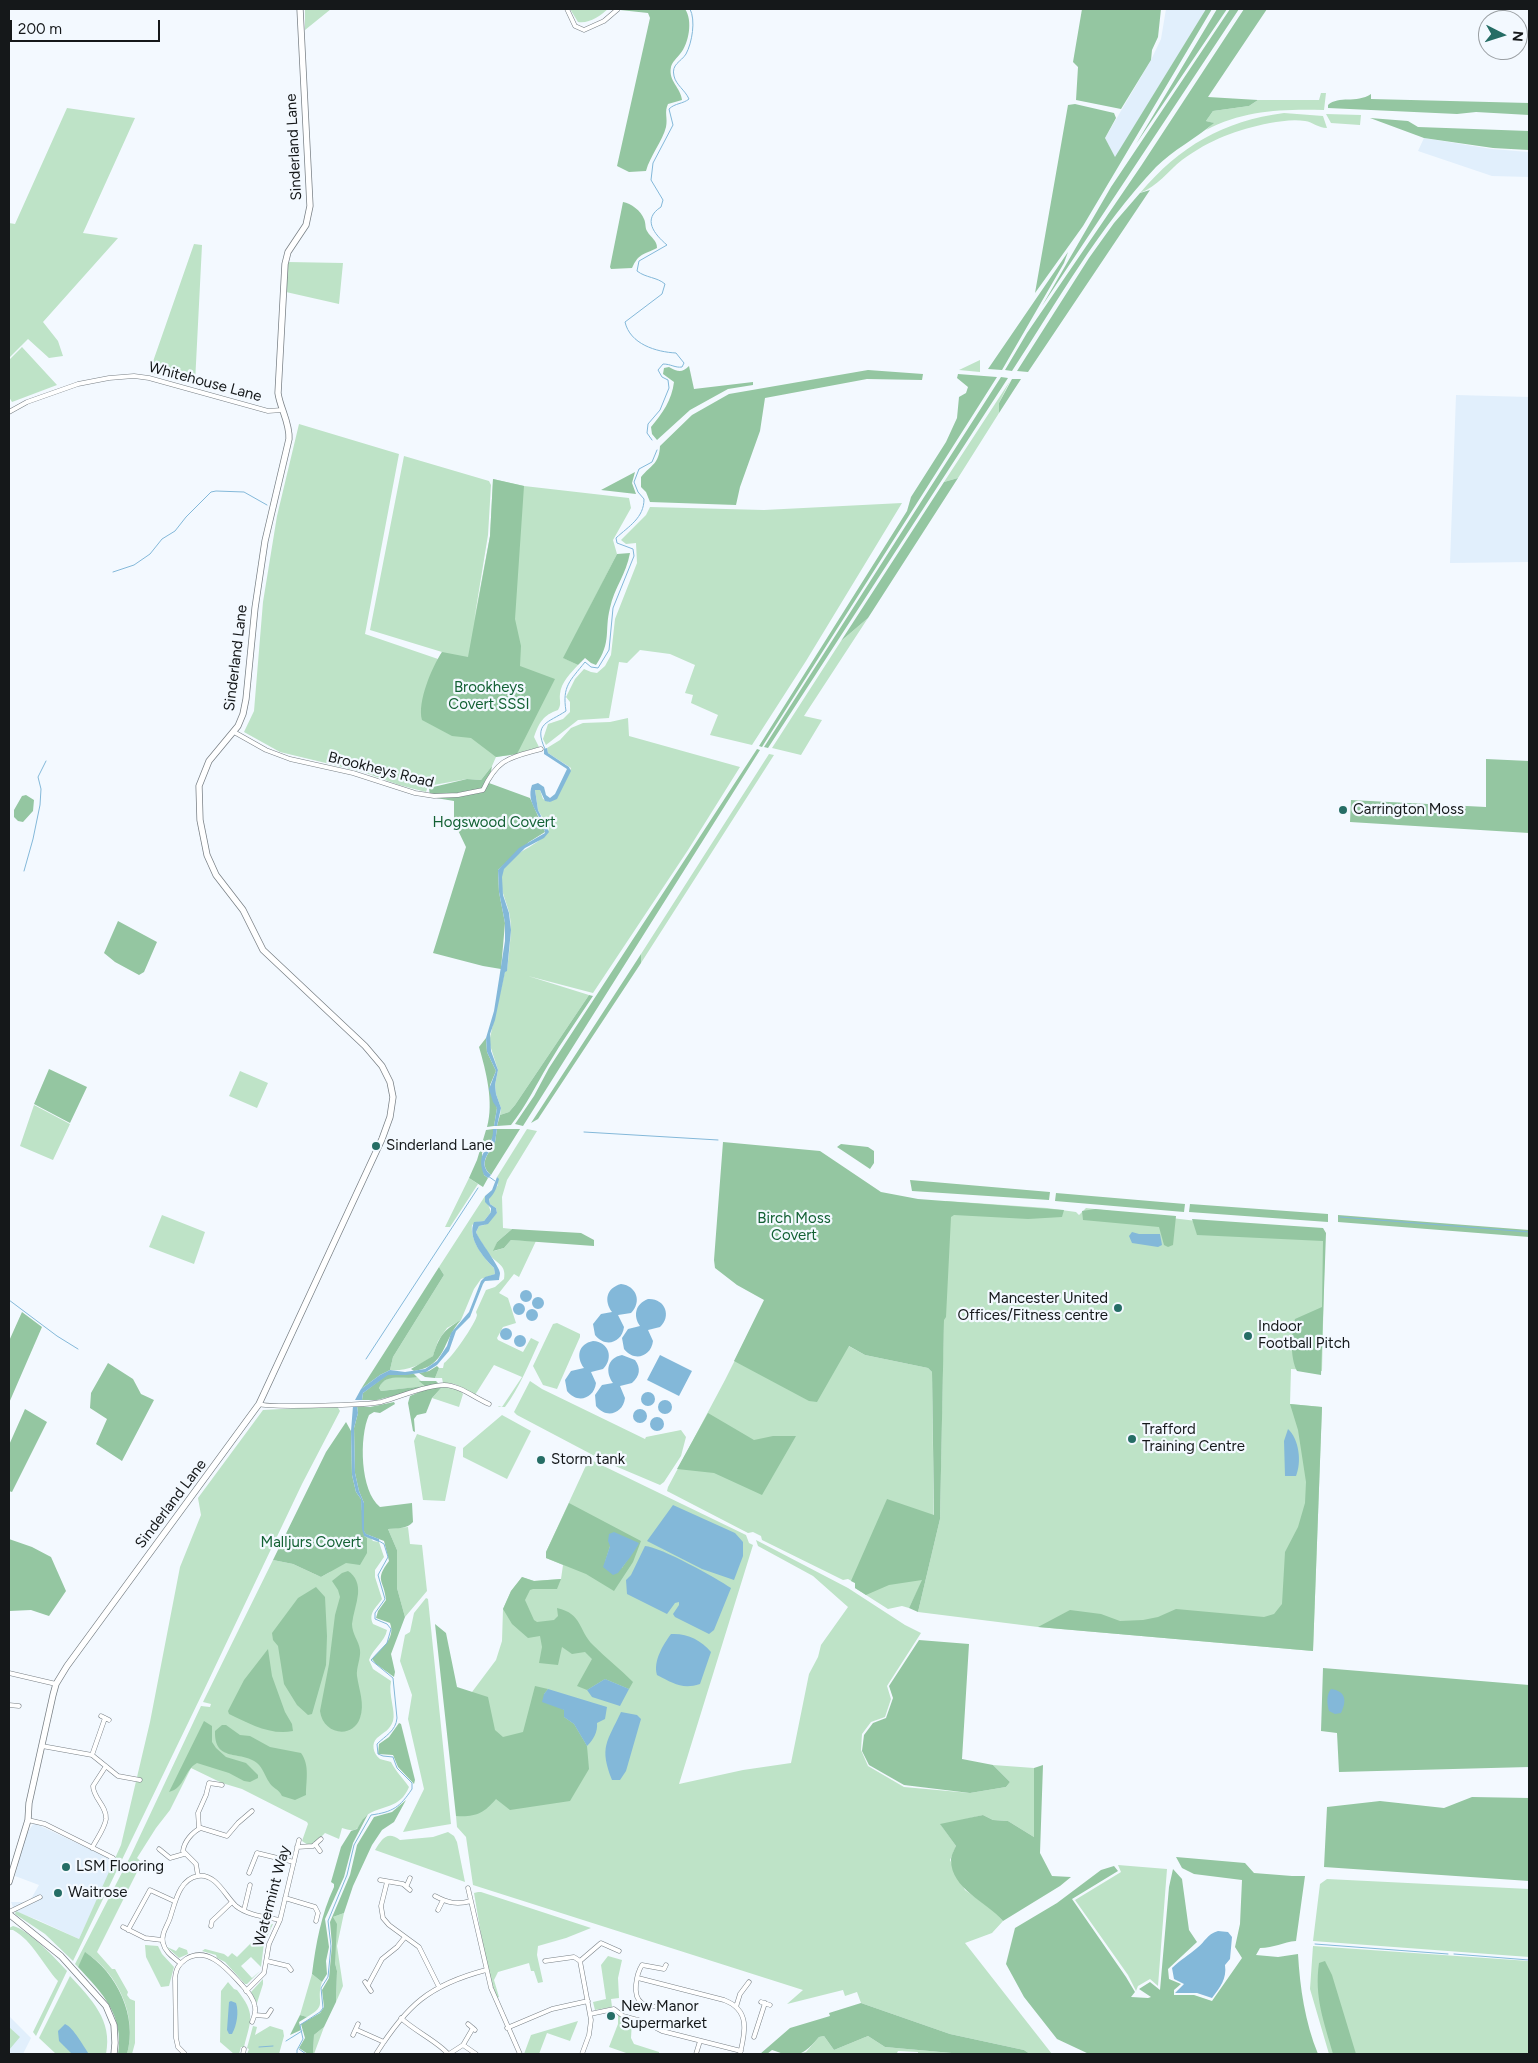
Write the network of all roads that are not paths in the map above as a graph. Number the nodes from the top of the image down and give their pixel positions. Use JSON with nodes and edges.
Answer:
{"nodes":[{"id":1,"x":300,"y":9,"type":"edge"},
{"id":2,"x":567,"y":9,"type":"edge"},
{"id":3,"x":618,"y":9,"type":"edge"},
{"id":4,"x":282,"y":410,"type":"junction"},
{"id":5,"x":9,"y":412,"type":"edge"},
{"id":6,"x":234,"y":732,"type":"junction"},
{"id":7,"x":541,"y":749,"type":"dead end"},
{"id":8,"x":260,"y":1404,"type":"junction"},
{"id":9,"x":489,"y":1404,"type":"dead end"},
{"id":10,"x":9,"y":1673,"type":"edge"},
{"id":11,"x":56,"y":1684,"type":"junction"},
{"id":12,"x":9,"y":1705,"type":"edge"},
{"id":13,"x":19,"y":1706,"type":"dead end"},
{"id":14,"x":9,"y":1710,"type":"edge"},
{"id":15,"x":105,"y":1718,"type":"dead end"},
{"id":16,"x":42,"y":1746,"type":"junction"},
{"id":17,"x":92,"y":1755,"type":"junction"},
{"id":18,"x":106,"y":1766,"type":"junction"},
{"id":19,"x":140,"y":1780,"type":"dead end"},
{"id":20,"x":222,"y":1785,"type":"dead end"},
{"id":21,"x":252,"y":1812,"type":"dead end"},
{"id":22,"x":28,"y":1820,"type":"junction"},
{"id":23,"x":199,"y":1828,"type":"junction"},
{"id":24,"x":321,"y":1839,"type":"dead end"},
{"id":25,"x":299,"y":1840,"type":"dead end"},
{"id":26,"x":315,"y":1844,"type":"junction"},
{"id":27,"x":297,"y":1847,"type":"junction"},
{"id":28,"x":92,"y":1848,"type":"junction"},
{"id":29,"x":159,"y":1849,"type":"dead end"},
{"id":30,"x":320,"y":1851,"type":"dead end"},
{"id":31,"x":184,"y":1854,"type":"junction"},
{"id":32,"x":113,"y":1858,"type":"dead end"},
{"id":33,"x":294,"y":1862,"type":"junction"},
{"id":34,"x":249,"y":1873,"type":"dead end"},
{"id":35,"x":198,"y":1876,"type":"junction"},
{"id":36,"x":410,"y":1878,"type":"dead end"},
{"id":37,"x":380,"y":1880,"type":"dead end"},
{"id":38,"x":9,"y":1882,"type":"edge"},
{"id":39,"x":387,"y":1882,"type":"junction"},
{"id":40,"x":250,"y":1885,"type":"dead end"},
{"id":41,"x":468,"y":1888,"type":"dead end"},
{"id":42,"x":435,"y":1896,"type":"dead end"},
{"id":43,"x":40,"y":1897,"type":"dead end"},
{"id":44,"x":285,"y":1898,"type":"junction"},
{"id":45,"x":443,"y":1900,"type":"junction"},
{"id":46,"x":174,"y":1901,"type":"junction"},
{"id":47,"x":471,"y":1901,"type":"junction"},
{"id":48,"x":232,"y":1902,"type":"junction"},
{"id":49,"x":244,"y":1910,"type":"junction"},
{"id":50,"x":438,"y":1910,"type":"dead end"},
{"id":51,"x":9,"y":1913,"type":"edge"},
{"id":52,"x":280,"y":1920,"type":"junction"},
{"id":53,"x":9,"y":1921,"type":"edge"},
{"id":54,"x":316,"y":1921,"type":"dead end"},
{"id":55,"x":22,"y":1925,"type":"junction"},
{"id":56,"x":211,"y":1926,"type":"dead end"},
{"id":57,"x":122,"y":1927,"type":"dead end"},
{"id":58,"x":128,"y":1930,"type":"junction"},
{"id":59,"x":600,"y":1936,"type":"dead end"},
{"id":60,"x":405,"y":1937,"type":"junction"},
{"id":61,"x":162,"y":1940,"type":"junction"},
{"id":62,"x":601,"y":1943,"type":"junction"},
{"id":63,"x":619,"y":1951,"type":"dead end"},
{"id":64,"x":267,"y":1960,"type":"junction"},
{"id":65,"x":580,"y":1961,"type":"junction"},
{"id":66,"x":545,"y":1962,"type":"dead end"},
{"id":67,"x":180,"y":1963,"type":"junction"},
{"id":68,"x":666,"y":1965,"type":"dead end"},
{"id":69,"x":291,"y":1970,"type":"dead end"},
{"id":70,"x":486,"y":1970,"type":"junction"},
{"id":71,"x":638,"y":1978,"type":"junction"},
{"id":72,"x":749,"y":1982,"type":"dead end"},
{"id":73,"x":439,"y":1987,"type":"junction"},
{"id":74,"x":246,"y":1991,"type":"junction"},
{"id":75,"x":371,"y":1991,"type":"dead end"},
{"id":76,"x":588,"y":2001,"type":"junction"},
{"id":77,"x":770,"y":2005,"type":"dead end"},
{"id":78,"x":657,"y":2007,"type":"dead end"},
{"id":79,"x":736,"y":2007,"type":"junction"},
{"id":80,"x":271,"y":2010,"type":"dead end"},
{"id":81,"x":255,"y":2014,"type":"junction"},
{"id":82,"x":590,"y":2014,"type":"junction"},
{"id":83,"x":401,"y":2018,"type":"junction"},
{"id":84,"x":252,"y":2022,"type":"dead end"},
{"id":85,"x":358,"y":2024,"type":"dead end"},
{"id":86,"x":468,"y":2024,"type":"dead end"},
{"id":87,"x":507,"y":2028,"type":"junction"},
{"id":88,"x":745,"y":2029,"type":"junction"},
{"id":89,"x":356,"y":2030,"type":"junction"},
{"id":90,"x":756,"y":2032,"type":"junction"},
{"id":91,"x":353,"y":2035,"type":"dead end"},
{"id":92,"x":754,"y":2038,"type":"dead end"},
{"id":93,"x":700,"y":2041,"type":"junction"},
{"id":94,"x":384,"y":2042,"type":"junction"},
{"id":95,"x":463,"y":2045,"type":"junction"},
{"id":96,"x":244,"y":2049,"type":"dead end"},
{"id":97,"x":179,"y":2052,"type":"edge"},
{"id":98,"x":740,"y":2053,"type":"edge"},
{"id":99,"x":114,"y":2054,"type":"edge"},
{"id":100,"x":185,"y":2054,"type":"edge"},
{"id":101,"x":243,"y":2054,"type":"edge"},
{"id":102,"x":376,"y":2054,"type":"edge"},
{"id":103,"x":448,"y":2054,"type":"edge"},
{"id":104,"x":476,"y":2054,"type":"edge"},
{"id":105,"x":520,"y":2054,"type":"edge"},
{"id":106,"x":582,"y":2054,"type":"edge"},
{"id":107,"x":696,"y":2054,"type":"edge"}],
"edges":[{"from":1,"to":4,"type":"street","name":"Sinderland Lane"},
{"from":2,"to":3,"type":"street"},
{"from":4,"to":5,"type":"street","name":"Whitehouse Lane"},
{"from":4,"to":6,"type":"street","name":"Sinderland Lane"},
{"from":6,"to":7,"type":"street","name":"Brookheys Road"},
{"from":6,"to":8,"type":"street","name":"Sinderland Lane"},
{"from":8,"to":9,"type":"street"},
{"from":8,"to":11,"type":"street","name":"Sinderland Lane"},
{"from":10,"to":11,"type":"street"},
{"from":11,"to":16,"type":"street","name":"Sinderland Lane"},
{"from":12,"to":13,"type":"street"},
{"from":12,"to":14,"type":"street"},
{"from":15,"to":17,"type":"street"},
{"from":16,"to":17,"type":"street"},
{"from":16,"to":22,"type":"street","name":"Sinderland Lane"},
{"from":17,"to":18,"type":"street"},
{"from":18,"to":19,"type":"street"},
{"from":18,"to":28,"type":"street"},
{"from":20,"to":23,"type":"street"},
{"from":21,"to":23,"type":"street"},
{"from":22,"to":28,"type":"street"},
{"from":22,"to":38,"type":"street","name":"Sinderland Lane"},
{"from":23,"to":31,"type":"street"},
{"from":24,"to":26,"type":"street"},
{"from":25,"to":27,"type":"street","name":"Watermint Way"},
{"from":26,"to":27,"type":"street"},
{"from":26,"to":30,"type":"street"},
{"from":27,"to":33,"type":"street","name":"Watermint Way"},
{"from":28,"to":32,"type":"street"},
{"from":29,"to":31,"type":"street"},
{"from":31,"to":35,"type":"street"},
{"from":33,"to":34,"type":"street"},
{"from":33,"to":44,"type":"street","name":"Watermint Way"},
{"from":35,"to":46,"type":"street"},
{"from":35,"to":48,"type":"street"},
{"from":36,"to":39,"type":"street"},
{"from":37,"to":39,"type":"street"},
{"from":39,"to":60,"type":"street"},
{"from":40,"to":49,"type":"street"},
{"from":41,"to":47,"type":"street"},
{"from":42,"to":45,"type":"street"},
{"from":43,"to":51,"type":"street"},
{"from":44,"to":52,"type":"street","name":"Watermint Way"},
{"from":44,"to":54,"type":"street"},
{"from":45,"to":47,"type":"street"},
{"from":45,"to":50,"type":"street"},
{"from":46,"to":58,"type":"street"},
{"from":46,"to":61,"type":"street"},
{"from":47,"to":70,"type":"street"},
{"from":48,"to":49,"type":"street"},
{"from":48,"to":56,"type":"street"},
{"from":49,"to":52,"type":"street"},
{"from":51,"to":53,"type":"street"},
{"from":51,"to":55,"type":"street"},
{"from":52,"to":64,"type":"street","name":"Watermint Way"},
{"from":53,"to":55,"type":"street"},
{"from":55,"to":99,"type":"street"},
{"from":57,"to":58,"type":"street"},
{"from":58,"to":61,"type":"street"},
{"from":59,"to":62,"type":"street"},
{"from":60,"to":73,"type":"street"},
{"from":60,"to":75,"type":"street"},
{"from":61,"to":67,"type":"street"},
{"from":62,"to":63,"type":"street"},
{"from":62,"to":65,"type":"street"},
{"from":64,"to":69,"type":"street"},
{"from":64,"to":74,"type":"street","name":"Watermint Way"},
{"from":65,"to":66,"type":"street"},
{"from":65,"to":76,"type":"street"},
{"from":67,"to":74,"type":"street"},
{"from":67,"to":97,"type":"street"},
{"from":68,"to":71,"type":"street"},
{"from":70,"to":73,"type":"street"},
{"from":70,"to":87,"type":"street"},
{"from":71,"to":78,"type":"street"},
{"from":71,"to":79,"type":"street"},
{"from":72,"to":79,"type":"street"},
{"from":73,"to":83,"type":"street"},
{"from":74,"to":81,"type":"street"},
{"from":76,"to":82,"type":"street"},
{"from":76,"to":87,"type":"street"},
{"from":77,"to":90,"type":"street"},
{"from":79,"to":88,"type":"street"},
{"from":80,"to":81,"type":"street"},
{"from":81,"to":84,"type":"street"},
{"from":82,"to":93,"type":"street"},
{"from":82,"to":106,"type":"street"},
{"from":83,"to":94,"type":"street"},
{"from":83,"to":103,"type":"street"},
{"from":85,"to":89,"type":"street"},
{"from":86,"to":95,"type":"street"},
{"from":87,"to":105,"type":"street"},
{"from":88,"to":90,"type":"street"},
{"from":88,"to":98,"type":"street"},
{"from":89,"to":91,"type":"street"},
{"from":89,"to":94,"type":"street"},
{"from":90,"to":92,"type":"street"},
{"from":93,"to":98,"type":"street"},
{"from":93,"to":107,"type":"street"},
{"from":94,"to":102,"type":"street"},
{"from":95,"to":103,"type":"street"},
{"from":95,"to":104,"type":"street"},
{"from":96,"to":101,"type":"street"},
{"from":97,"to":100,"type":"street"}]}
